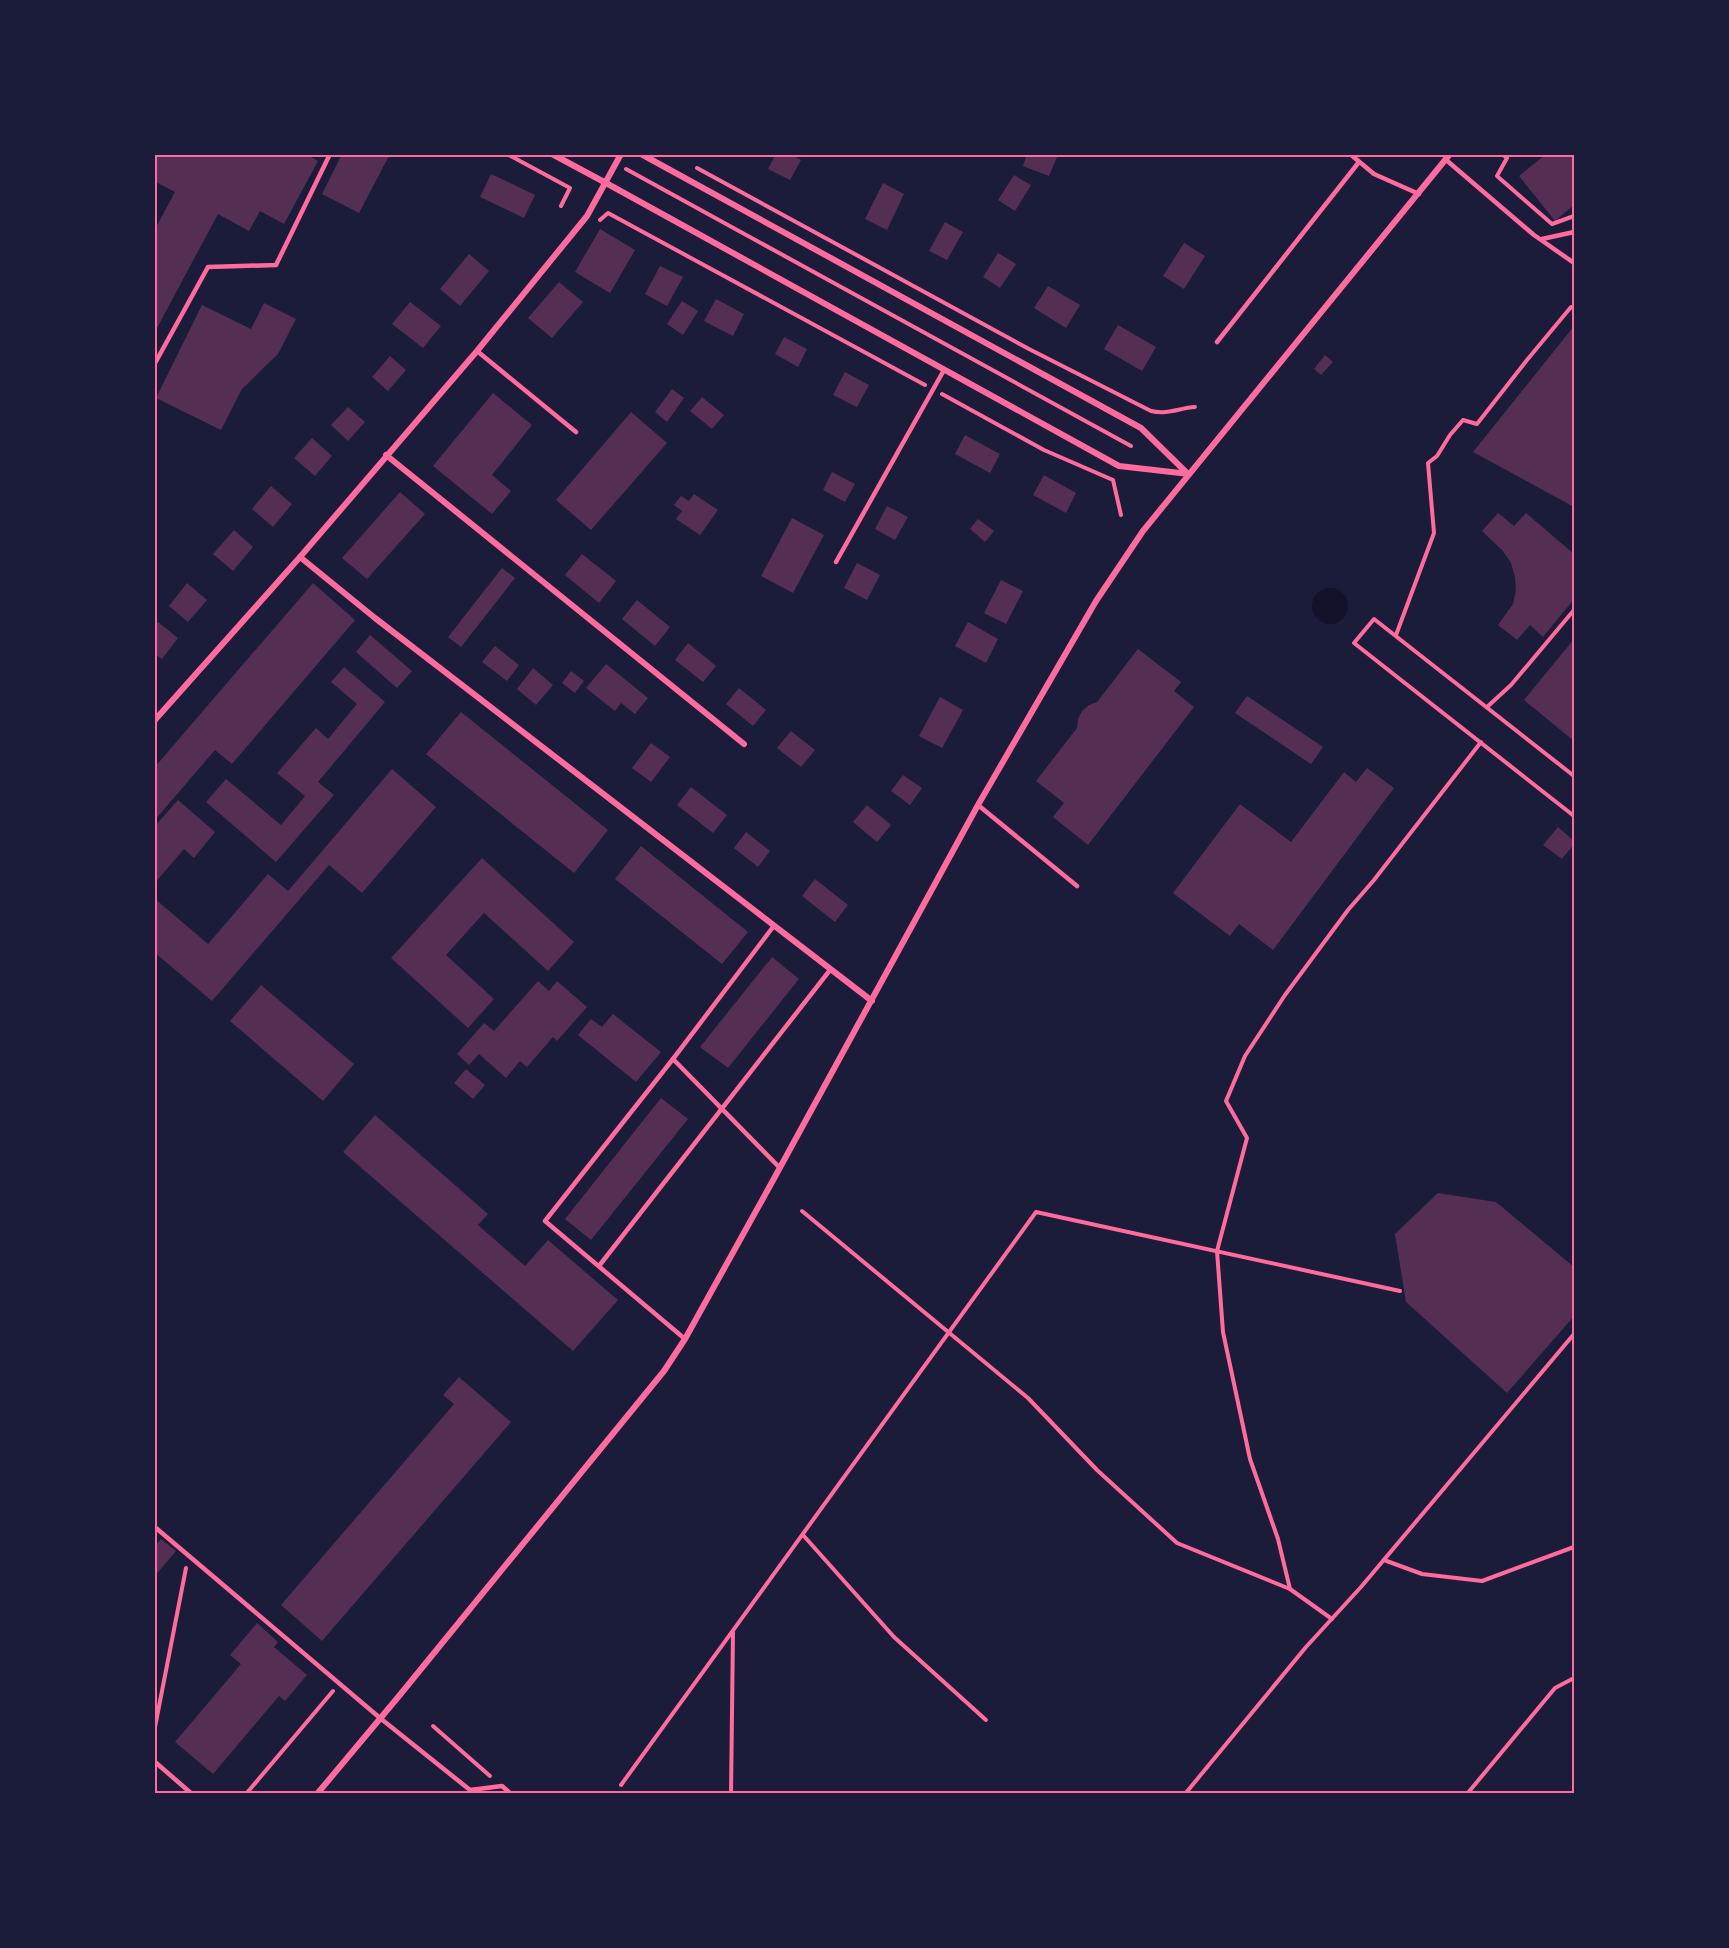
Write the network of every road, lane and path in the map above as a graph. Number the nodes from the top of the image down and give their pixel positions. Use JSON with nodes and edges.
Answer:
{"nodes":[{"id":1,"x":330,"y":154,"type":"edge"},
{"id":2,"x":507,"y":154,"type":"edge"},
{"id":3,"x":552,"y":154,"type":"edge"},
{"id":4,"x":621,"y":154,"type":"edge"},
{"id":5,"x":641,"y":154,"type":"edge"},
{"id":6,"x":1350,"y":154,"type":"edge"},
{"id":7,"x":1503,"y":154,"type":"edge"},
{"id":8,"x":1448,"y":157,"type":"edge"},
{"id":9,"x":1359,"y":162,"type":"junction"},
{"id":10,"x":616,"y":163,"type":"junction"},
{"id":11,"x":692,"y":165,"type":"dead end"},
{"id":12,"x":606,"y":183,"type":"junction"},
{"id":13,"x":1419,"y":194,"type":"junction"},
{"id":14,"x":561,"y":206,"type":"dead end"},
{"id":15,"x":1575,"y":216,"type":"edge"},
{"id":16,"x":595,"y":224,"type":"dead end"},
{"id":17,"x":1575,"y":232,"type":"edge"},
{"id":18,"x":1542,"y":239,"type":"junction"},
{"id":19,"x":1575,"y":262,"type":"edge"},
{"id":20,"x":1575,"y":308,"type":"edge"},
{"id":21,"x":1217,"y":342,"type":"dead end"},
{"id":22,"x":477,"y":351,"type":"junction"},
{"id":23,"x":154,"y":365,"type":"edge"},
{"id":24,"x":944,"y":370,"type":"junction"},
{"id":25,"x":934,"y":390,"type":"junction"},
{"id":26,"x":1195,"y":407,"type":"dead end"},
{"id":27,"x":576,"y":432,"type":"dead end"},
{"id":28,"x":1131,"y":446,"type":"dead end"},
{"id":29,"x":386,"y":455,"type":"junction"},
{"id":30,"x":1189,"y":474,"type":"junction"},
{"id":31,"x":1120,"y":514,"type":"dead end"},
{"id":32,"x":300,"y":557,"type":"junction"},
{"id":33,"x":836,"y":562,"type":"dead end"},
{"id":34,"x":1575,"y":610,"type":"edge"},
{"id":35,"x":1396,"y":635,"type":"junction"},
{"id":36,"x":1487,"y":707,"type":"junction"},
{"id":37,"x":154,"y":721,"type":"edge"},
{"id":38,"x":1481,"y":742,"type":"junction"},
{"id":39,"x":744,"y":744,"type":"dead end"},
{"id":40,"x":1575,"y":776,"type":"edge"},
{"id":41,"x":978,"y":805,"type":"junction"},
{"id":42,"x":1575,"y":816,"type":"edge"},
{"id":43,"x":1077,"y":886,"type":"dead end"},
{"id":44,"x":773,"y":927,"type":"junction"},
{"id":45,"x":830,"y":970,"type":"junction"},
{"id":46,"x":872,"y":1001,"type":"junction"},
{"id":47,"x":673,"y":1059,"type":"junction"},
{"id":48,"x":721,"y":1109,"type":"junction"},
{"id":49,"x":780,"y":1168,"type":"junction"},
{"id":50,"x":802,"y":1211,"type":"dead end"},
{"id":51,"x":1217,"y":1251,"type":"junction"},
{"id":52,"x":599,"y":1266,"type":"junction"},
{"id":53,"x":1400,"y":1291,"type":"dead end"},
{"id":54,"x":950,"y":1334,"type":"junction"},
{"id":55,"x":1575,"y":1334,"type":"edge"},
{"id":56,"x":685,"y":1339,"type":"junction"},
{"id":57,"x":154,"y":1531,"type":"edge"},
{"id":58,"x":803,"y":1535,"type":"junction"},
{"id":59,"x":1575,"y":1547,"type":"edge"},
{"id":60,"x":189,"y":1556,"type":"junction"},
{"id":61,"x":1384,"y":1560,"type":"junction"},
{"id":62,"x":1290,"y":1589,"type":"junction"},
{"id":63,"x":1332,"y":1619,"type":"junction"},
{"id":64,"x":733,"y":1632,"type":"junction"},
{"id":65,"x":1575,"y":1678,"type":"edge"},
{"id":66,"x":339,"y":1683,"type":"junction"},
{"id":67,"x":380,"y":1718,"type":"junction"},
{"id":68,"x":986,"y":1720,"type":"dead end"},
{"id":69,"x":433,"y":1726,"type":"dead end"},
{"id":70,"x":154,"y":1732,"type":"edge"},
{"id":71,"x":154,"y":1761,"type":"edge"},
{"id":72,"x":621,"y":1785,"type":"dead end"},
{"id":73,"x":502,"y":1786,"type":"junction"},
{"id":74,"x":1468,"y":1791,"type":"edge"},
{"id":75,"x":471,"y":1792,"type":"edge"},
{"id":76,"x":192,"y":1794,"type":"edge"},
{"id":77,"x":246,"y":1794,"type":"edge"},
{"id":78,"x":317,"y":1794,"type":"edge"},
{"id":79,"x":511,"y":1794,"type":"edge"},
{"id":80,"x":731,"y":1794,"type":"edge"},
{"id":81,"x":1185,"y":1794,"type":"edge"},
{"id":82,"x":1473,"y":1794,"type":"edge"}],
"edges":[{"from":1,"to":23,"type":"lane"},
{"from":2,"to":14,"type":"path"},
{"from":3,"to":12,"type":"street"},
{"from":4,"to":10,"type":"street"},
{"from":5,"to":30,"type":"street"},
{"from":6,"to":9,"type":"lane"},
{"from":7,"to":15,"type":"path"},
{"from":8,"to":13,"type":"street"},
{"from":8,"to":18,"type":"lane"},
{"from":9,"to":13,"type":"lane"},
{"from":9,"to":21,"type":"lane"},
{"from":10,"to":12,"type":"street"},
{"from":10,"to":28,"type":"path"},
{"from":11,"to":26,"type":"path"},
{"from":12,"to":22,"type":"street"},
{"from":12,"to":24,"type":"street"},
{"from":13,"to":30,"type":"street"},
{"from":16,"to":25,"type":"path"},
{"from":17,"to":18,"type":"lane"},
{"from":18,"to":19,"type":"lane"},
{"from":20,"to":35,"type":"path"},
{"from":22,"to":27,"type":"lane"},
{"from":22,"to":29,"type":"street"},
{"from":24,"to":25,"type":"lane"},
{"from":24,"to":30,"type":"street"},
{"from":25,"to":31,"type":"path"},
{"from":25,"to":33,"type":"lane"},
{"from":29,"to":32,"type":"street"},
{"from":29,"to":39,"type":"street"},
{"from":30,"to":41,"type":"street"},
{"from":32,"to":37,"type":"street"},
{"from":32,"to":44,"type":"street"},
{"from":34,"to":36,"type":"path"},
{"from":35,"to":36,"type":"path"},
{"from":35,"to":38,"type":"path"},
{"from":36,"to":40,"type":"path"},
{"from":38,"to":42,"type":"path"},
{"from":38,"to":51,"type":"path"},
{"from":41,"to":43,"type":"lane"},
{"from":41,"to":46,"type":"street"},
{"from":44,"to":45,"type":"street"},
{"from":44,"to":47,"type":"lane"},
{"from":45,"to":46,"type":"street"},
{"from":45,"to":48,"type":"lane"},
{"from":46,"to":49,"type":"street"},
{"from":47,"to":48,"type":"lane"},
{"from":47,"to":52,"type":"lane"},
{"from":48,"to":49,"type":"lane"},
{"from":48,"to":52,"type":"lane"},
{"from":49,"to":56,"type":"street"},
{"from":50,"to":54,"type":"path"},
{"from":51,"to":53,"type":"path"},
{"from":51,"to":54,"type":"path"},
{"from":51,"to":62,"type":"path"},
{"from":52,"to":56,"type":"lane"},
{"from":54,"to":58,"type":"path"},
{"from":54,"to":62,"type":"path"},
{"from":55,"to":61,"type":"path"},
{"from":56,"to":67,"type":"street"},
{"from":57,"to":60,"type":"lane"},
{"from":58,"to":64,"type":"path"},
{"from":58,"to":68,"type":"path"},
{"from":59,"to":61,"type":"path"},
{"from":60,"to":66,"type":"lane"},
{"from":60,"to":70,"type":"path"},
{"from":61,"to":63,"type":"path"},
{"from":62,"to":63,"type":"path"},
{"from":63,"to":81,"type":"path"},
{"from":64,"to":72,"type":"path"},
{"from":64,"to":80,"type":"path"},
{"from":65,"to":74,"type":"path"},
{"from":66,"to":67,"type":"lane"},
{"from":66,"to":77,"type":"path"},
{"from":67,"to":75,"type":"lane"},
{"from":67,"to":78,"type":"street"},
{"from":69,"to":73,"type":"path"},
{"from":71,"to":76,"type":"lane"},
{"from":73,"to":75,"type":"lane"},
{"from":73,"to":79,"type":"lane"},
{"from":74,"to":82,"type":"path"}]}
